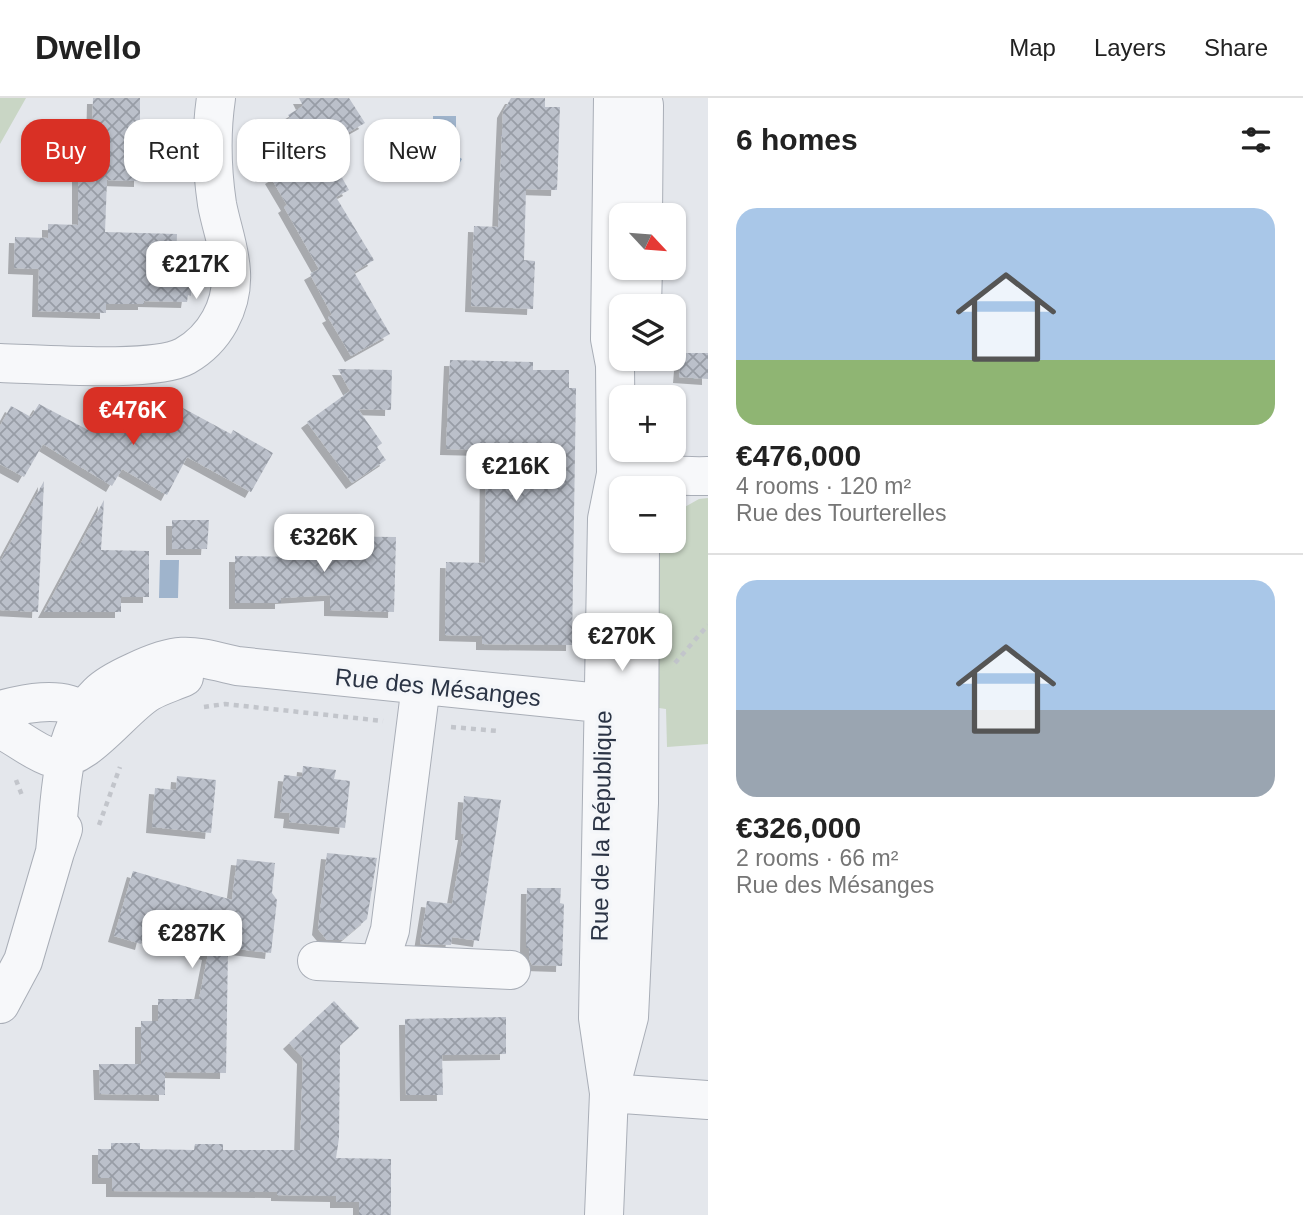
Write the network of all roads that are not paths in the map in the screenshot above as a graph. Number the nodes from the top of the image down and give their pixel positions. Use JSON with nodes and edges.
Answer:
{"nodes":[{"id":1,"x":216,"y":98,"type":"edge"},
{"id":2,"x":613,"y":98,"type":"edge"},
{"id":3,"x":642,"y":98,"type":"edge"},
{"id":4,"x":643,"y":203,"type":"edge"},
{"id":5,"x":0,"y":363,"type":"edge"},
{"id":6,"x":639,"y":472,"type":"edge"},
{"id":7,"x":708,"y":476,"type":"edge"},
{"id":8,"x":639,"y":553,"type":"edge"},
{"id":9,"x":421,"y":685,"type":"junction"},
{"id":10,"x":621,"y":703,"type":"junction"},
{"id":11,"x":0,"y":710,"type":"edge"},
{"id":12,"x":0,"y":729,"type":"edge"},
{"id":13,"x":103,"y":737,"type":"junction"},
{"id":14,"x":66,"y":759,"type":"junction"},
{"id":15,"x":55,"y":852,"type":"junction"},
{"id":16,"x":317,"y":961,"type":"dead end"},
{"id":17,"x":379,"y":964,"type":"junction"},
{"id":18,"x":511,"y":970,"type":"dead end"},
{"id":19,"x":0,"y":1004,"type":"edge"},
{"id":20,"x":609,"y":1093,"type":"junction"},
{"id":21,"x":708,"y":1100,"type":"edge"},
{"id":22,"x":604,"y":1215,"type":"edge"}],
"edges":[{"from":1,"to":5,"type":"street"},
{"from":2,"to":6,"type":"street","name":"Rue de la République"},
{"from":3,"to":4,"type":"street"},
{"from":6,"to":7,"type":"street"},
{"from":6,"to":10,"type":"street","name":"Rue de la République"},
{"from":8,"to":10,"type":"street","name":"Rue de la République"},
{"from":9,"to":10,"type":"street","name":"Rue des Mésanges"},
{"from":9,"to":13,"type":"street","name":"Rue des Mésanges"},
{"from":9,"to":17,"type":"street"},
{"from":10,"to":20,"type":"street","name":"Rue de la République"},
{"from":11,"to":13,"type":"street"},
{"from":12,"to":14,"type":"street"},
{"from":13,"to":14,"type":"street","name":"Rue des Mésanges"},
{"from":13,"to":15,"type":"street"},
{"from":14,"to":15,"type":"street","name":"Rue des Mésanges"},
{"from":15,"to":19,"type":"street"},
{"from":16,"to":17,"type":"street"},
{"from":17,"to":18,"type":"street"},
{"from":20,"to":21,"type":"street"},
{"from":20,"to":22,"type":"street","name":"Rue de la République"}]}
